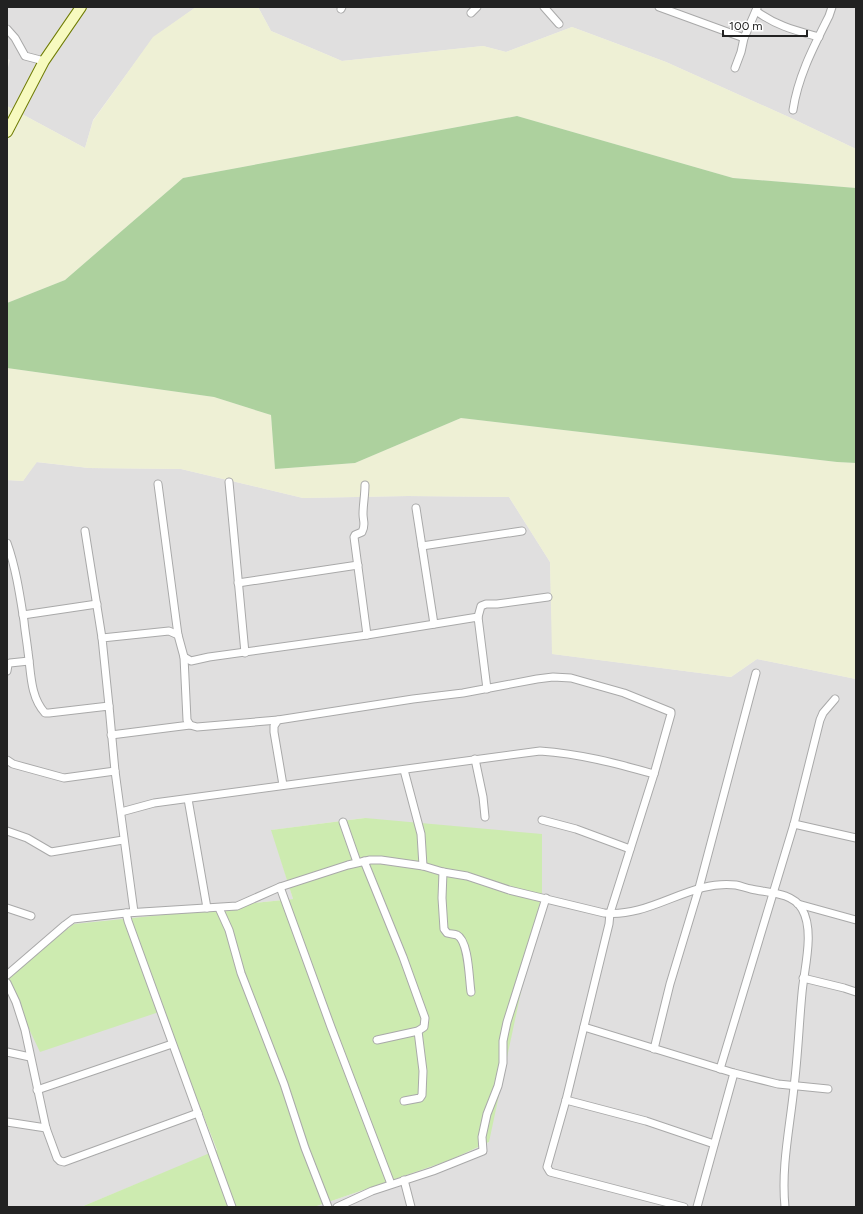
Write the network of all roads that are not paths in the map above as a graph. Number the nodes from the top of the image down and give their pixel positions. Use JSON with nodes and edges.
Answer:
{"nodes":[{"id":1,"x":81,"y":7,"type":"edge"},
{"id":2,"x":477,"y":7,"type":"edge"},
{"id":3,"x":544,"y":7,"type":"edge"},
{"id":4,"x":659,"y":7,"type":"edge"},
{"id":5,"x":832,"y":7,"type":"edge"},
{"id":6,"x":756,"y":9,"type":"edge"},
{"id":7,"x":471,"y":13,"type":"dead end"},
{"id":8,"x":559,"y":24,"type":"dead end"},
{"id":9,"x":7,"y":30,"type":"edge"},
{"id":10,"x":819,"y":37,"type":"junction"},
{"id":11,"x":744,"y":38,"type":"junction"},
{"id":12,"x":44,"y":61,"type":"junction"},
{"id":13,"x":735,"y":68,"type":"dead end"},
{"id":14,"x":793,"y":110,"type":"dead end"},
{"id":15,"x":7,"y":132,"type":"edge"},
{"id":16,"x":229,"y":482,"type":"dead end"},
{"id":17,"x":158,"y":484,"type":"dead end"},
{"id":18,"x":366,"y":485,"type":"dead end"},
{"id":19,"x":416,"y":508,"type":"dead end"},
{"id":20,"x":85,"y":531,"type":"dead end"},
{"id":21,"x":522,"y":531,"type":"dead end"},
{"id":22,"x":7,"y":544,"type":"edge"},
{"id":23,"x":422,"y":546,"type":"junction"},
{"id":24,"x":358,"y":565,"type":"junction"},
{"id":25,"x":238,"y":582,"type":"junction"},
{"id":26,"x":548,"y":597,"type":"dead end"},
{"id":27,"x":97,"y":604,"type":"junction"},
{"id":28,"x":23,"y":615,"type":"junction"},
{"id":29,"x":478,"y":617,"type":"junction"},
{"id":30,"x":434,"y":624,"type":"junction"},
{"id":31,"x":178,"y":635,"type":"junction"},
{"id":32,"x":367,"y":635,"type":"junction"},
{"id":33,"x":102,"y":638,"type":"junction"},
{"id":34,"x":245,"y":653,"type":"junction"},
{"id":35,"x":184,"y":657,"type":"junction"},
{"id":36,"x":29,"y":661,"type":"junction"},
{"id":37,"x":7,"y":671,"type":"edge"},
{"id":38,"x":756,"y":674,"type":"dead end"},
{"id":39,"x":487,"y":689,"type":"junction"},
{"id":40,"x":835,"y":699,"type":"dead end"},
{"id":41,"x":109,"y":706,"type":"junction"},
{"id":42,"x":278,"y":720,"type":"junction"},
{"id":43,"x":190,"y":725,"type":"junction"},
{"id":44,"x":111,"y":735,"type":"junction"},
{"id":45,"x":475,"y":759,"type":"junction"},
{"id":46,"x":7,"y":760,"type":"edge"},
{"id":47,"x":404,"y":770,"type":"junction"},
{"id":48,"x":115,"y":771,"type":"junction"},
{"id":49,"x":654,"y":774,"type":"junction"},
{"id":50,"x":283,"y":785,"type":"junction"},
{"id":51,"x":188,"y":799,"type":"junction"},
{"id":52,"x":121,"y":812,"type":"junction"},
{"id":53,"x":485,"y":818,"type":"dead end"},
{"id":54,"x":542,"y":820,"type":"dead end"},
{"id":55,"x":343,"y":822,"type":"dead end"},
{"id":56,"x":794,"y":824,"type":"junction"},
{"id":57,"x":7,"y":831,"type":"edge"},
{"id":58,"x":856,"y":838,"type":"edge"},
{"id":59,"x":123,"y":840,"type":"junction"},
{"id":60,"x":630,"y":849,"type":"junction"},
{"id":61,"x":361,"y":862,"type":"junction"},
{"id":62,"x":423,"y":866,"type":"junction"},
{"id":63,"x":443,"y":872,"type":"junction"},
{"id":64,"x":280,"y":887,"type":"junction"},
{"id":65,"x":699,"y":888,"type":"junction"},
{"id":66,"x":773,"y":893,"type":"junction"},
{"id":67,"x":546,"y":898,"type":"junction"},
{"id":68,"x":798,"y":904,"type":"junction"},
{"id":69,"x":7,"y":908,"type":"edge"},
{"id":70,"x":207,"y":908,"type":"junction"},
{"id":71,"x":219,"y":908,"type":"junction"},
{"id":72,"x":130,"y":913,"type":"junction"},
{"id":73,"x":610,"y":913,"type":"junction"},
{"id":74,"x":31,"y":916,"type":"dead end"},
{"id":75,"x":856,"y":920,"type":"edge"},
{"id":76,"x":7,"y":975,"type":"edge"},
{"id":77,"x":803,"y":978,"type":"junction"},
{"id":78,"x":7,"y":983,"type":"edge"},
{"id":79,"x":471,"y":992,"type":"dead end"},
{"id":80,"x":856,"y":992,"type":"edge"},
{"id":81,"x":584,"y":1027,"type":"junction"},
{"id":82,"x":418,"y":1031,"type":"junction"},
{"id":83,"x":377,"y":1040,"type":"dead end"},
{"id":84,"x":172,"y":1044,"type":"junction"},
{"id":85,"x":654,"y":1049,"type":"junction"},
{"id":86,"x":7,"y":1052,"type":"edge"},
{"id":87,"x":30,"y":1057,"type":"junction"},
{"id":88,"x":720,"y":1069,"type":"junction"},
{"id":89,"x":734,"y":1073,"type":"junction"},
{"id":90,"x":794,"y":1086,"type":"junction"},
{"id":91,"x":828,"y":1089,"type":"dead end"},
{"id":92,"x":37,"y":1090,"type":"junction"},
{"id":93,"x":566,"y":1100,"type":"junction"},
{"id":94,"x":404,"y":1102,"type":"dead end"},
{"id":95,"x":198,"y":1113,"type":"junction"},
{"id":96,"x":7,"y":1122,"type":"edge"},
{"id":97,"x":46,"y":1128,"type":"junction"},
{"id":98,"x":714,"y":1144,"type":"junction"},
{"id":99,"x":404,"y":1180,"type":"junction"},
{"id":100,"x":391,"y":1184,"type":"junction"},
{"id":101,"x":232,"y":1207,"type":"edge"},
{"id":102,"x":328,"y":1207,"type":"edge"},
{"id":103,"x":337,"y":1207,"type":"edge"},
{"id":104,"x":411,"y":1207,"type":"edge"},
{"id":105,"x":684,"y":1207,"type":"edge"},
{"id":106,"x":697,"y":1207,"type":"edge"},
{"id":107,"x":784,"y":1207,"type":"edge"}],
"edges":[{"from":1,"to":12,"type":"main road"},
{"from":2,"to":7,"type":"street"},
{"from":3,"to":8,"type":"street"},
{"from":4,"to":11,"type":"street"},
{"from":5,"to":10,"type":"street"},
{"from":6,"to":10,"type":"street"},
{"from":6,"to":11,"type":"street"},
{"from":9,"to":12,"type":"street"},
{"from":10,"to":14,"type":"street"},
{"from":11,"to":13,"type":"street"},
{"from":12,"to":15,"type":"main road"},
{"from":16,"to":25,"type":"street"},
{"from":17,"to":31,"type":"street"},
{"from":18,"to":24,"type":"street"},
{"from":19,"to":23,"type":"street"},
{"from":20,"to":27,"type":"street"},
{"from":21,"to":23,"type":"street"},
{"from":22,"to":28,"type":"street"},
{"from":23,"to":30,"type":"street"},
{"from":24,"to":25,"type":"street"},
{"from":24,"to":32,"type":"street"},
{"from":25,"to":34,"type":"street"},
{"from":26,"to":29,"type":"street"},
{"from":27,"to":28,"type":"street"},
{"from":27,"to":33,"type":"street"},
{"from":28,"to":36,"type":"street"},
{"from":29,"to":30,"type":"street"},
{"from":29,"to":39,"type":"street"},
{"from":30,"to":32,"type":"street"},
{"from":31,"to":33,"type":"street"},
{"from":31,"to":35,"type":"street"},
{"from":32,"to":34,"type":"street"},
{"from":33,"to":41,"type":"street"},
{"from":34,"to":35,"type":"street"},
{"from":35,"to":43,"type":"street"},
{"from":36,"to":37,"type":"street"},
{"from":36,"to":41,"type":"street"},
{"from":38,"to":65,"type":"street"},
{"from":39,"to":42,"type":"street"},
{"from":39,"to":49,"type":"street"},
{"from":40,"to":56,"type":"street"},
{"from":41,"to":44,"type":"street"},
{"from":42,"to":43,"type":"street"},
{"from":42,"to":50,"type":"street"},
{"from":43,"to":44,"type":"street"},
{"from":44,"to":48,"type":"street"},
{"from":45,"to":47,"type":"street"},
{"from":45,"to":49,"type":"street"},
{"from":45,"to":53,"type":"street"},
{"from":46,"to":48,"type":"street"},
{"from":47,"to":50,"type":"street"},
{"from":47,"to":62,"type":"street"},
{"from":48,"to":52,"type":"street"},
{"from":49,"to":60,"type":"street"},
{"from":50,"to":51,"type":"street"},
{"from":51,"to":52,"type":"street"},
{"from":51,"to":70,"type":"street"},
{"from":52,"to":59,"type":"street"},
{"from":54,"to":60,"type":"street"},
{"from":55,"to":61,"type":"street"},
{"from":56,"to":58,"type":"street"},
{"from":56,"to":66,"type":"street"},
{"from":57,"to":59,"type":"street"},
{"from":59,"to":72,"type":"street"},
{"from":60,"to":73,"type":"street"},
{"from":61,"to":62,"type":"street"},
{"from":61,"to":64,"type":"street"},
{"from":61,"to":82,"type":"street"},
{"from":62,"to":63,"type":"street"},
{"from":63,"to":67,"type":"street"},
{"from":63,"to":79,"type":"street"},
{"from":64,"to":71,"type":"street"},
{"from":64,"to":100,"type":"street"},
{"from":65,"to":66,"type":"street"},
{"from":65,"to":73,"type":"street"},
{"from":65,"to":85,"type":"street"},
{"from":66,"to":68,"type":"street"},
{"from":66,"to":88,"type":"street"},
{"from":67,"to":73,"type":"street"},
{"from":67,"to":99,"type":"street"},
{"from":68,"to":75,"type":"street"},
{"from":68,"to":77,"type":"street"},
{"from":69,"to":74,"type":"street"},
{"from":70,"to":71,"type":"street"},
{"from":70,"to":72,"type":"street"},
{"from":71,"to":102,"type":"street"},
{"from":72,"to":76,"type":"street"},
{"from":72,"to":84,"type":"street"},
{"from":73,"to":81,"type":"street"},
{"from":77,"to":80,"type":"street"},
{"from":77,"to":90,"type":"street"},
{"from":78,"to":87,"type":"street"},
{"from":81,"to":85,"type":"street"},
{"from":81,"to":93,"type":"street"},
{"from":82,"to":83,"type":"street"},
{"from":82,"to":94,"type":"street"},
{"from":84,"to":92,"type":"street"},
{"from":84,"to":95,"type":"street"},
{"from":85,"to":88,"type":"street"},
{"from":86,"to":87,"type":"street"},
{"from":87,"to":92,"type":"street"},
{"from":88,"to":89,"type":"street"},
{"from":89,"to":90,"type":"street"},
{"from":89,"to":98,"type":"street"},
{"from":90,"to":91,"type":"street"},
{"from":90,"to":107,"type":"street"},
{"from":92,"to":97,"type":"street"},
{"from":93,"to":98,"type":"street"},
{"from":93,"to":105,"type":"street"},
{"from":95,"to":97,"type":"street"},
{"from":95,"to":101,"type":"street"},
{"from":96,"to":97,"type":"street"},
{"from":98,"to":106,"type":"street"},
{"from":99,"to":100,"type":"street"},
{"from":99,"to":104,"type":"street"},
{"from":100,"to":103,"type":"street"}]}
